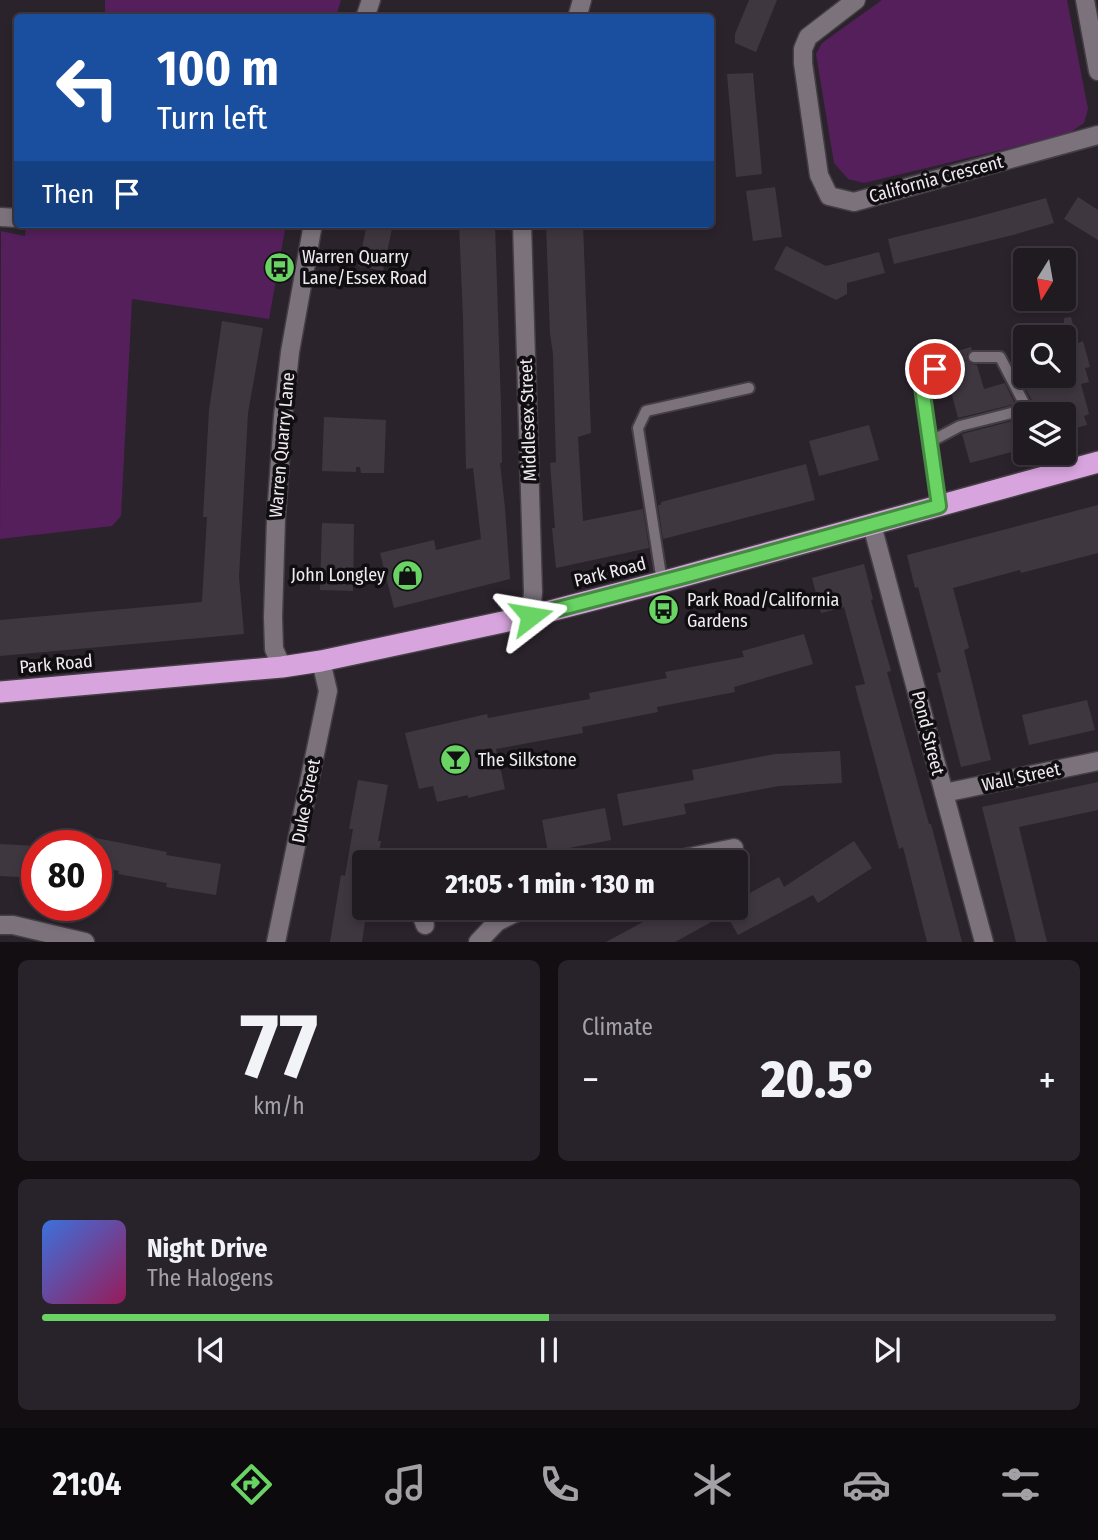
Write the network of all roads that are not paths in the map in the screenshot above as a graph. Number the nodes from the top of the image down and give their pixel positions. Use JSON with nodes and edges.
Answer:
{"nodes":[{"id":1,"x":856,"y":0,"type":"edge"},
{"id":2,"x":1085,"y":0,"type":"edge"},
{"id":3,"x":1098,"y":71,"type":"edge"},
{"id":4,"x":1098,"y":135,"type":"edge"},
{"id":5,"x":312,"y":228,"type":"edge"},
{"id":6,"x":522,"y":228,"type":"edge"},
{"id":7,"x":974,"y":357,"type":"dead end"},
{"id":8,"x":935,"y":369,"type":"dead end"},
{"id":9,"x":749,"y":388,"type":"dead end"},
{"id":10,"x":1024,"y":402,"type":"edge"},
{"id":11,"x":1013,"y":415,"type":"edge"},
{"id":12,"x":928,"y":443,"type":"junction"},
{"id":13,"x":1076,"y":462,"type":"edge"},
{"id":14,"x":1098,"y":463,"type":"edge"},
{"id":15,"x":1054,"y":465,"type":"edge"},
{"id":16,"x":939,"y":506,"type":"junction"},
{"id":17,"x":872,"y":525,"type":"junction"},
{"id":18,"x":662,"y":582,"type":"junction"},
{"id":19,"x":531,"y":616,"type":"junction"},
{"id":20,"x":321,"y":661,"type":"junction"},
{"id":21,"x":282,"y":667,"type":"junction"},
{"id":22,"x":0,"y":692,"type":"edge"},
{"id":23,"x":1098,"y":761,"type":"edge"},
{"id":24,"x":944,"y":793,"type":"junction"},
{"id":25,"x":734,"y":848,"type":"dead end"},
{"id":26,"x":724,"y":850,"type":"edge"},
{"id":27,"x":501,"y":920,"type":"edge"},
{"id":28,"x":497,"y":922,"type":"joint"},
{"id":29,"x":0,"y":925,"type":"edge"},
{"id":30,"x":85,"y":942,"type":"edge"},
{"id":31,"x":276,"y":942,"type":"edge"},
{"id":32,"x":478,"y":942,"type":"edge"},
{"id":33,"x":984,"y":942,"type":"edge"}],
"edges":[{"from":1,"to":4,"type":"street","name":"California Crescent"},
{"from":2,"to":3,"type":"street"},
{"from":5,"to":21,"type":"street","name":"Warren Quarry Lane"},
{"from":6,"to":19,"type":"street","name":"Middlesex Street"},
{"from":7,"to":10,"type":"lane"},
{"from":8,"to":12,"type":"lane"},
{"from":9,"to":18,"type":"lane"},
{"from":11,"to":12,"type":"lane"},
{"from":12,"to":16,"type":"lane"},
{"from":13,"to":14,"type":"highway","name":"Park Road"},
{"from":15,"to":16,"type":"highway","name":"Park Road"},
{"from":16,"to":17,"type":"highway","name":"Park Road"},
{"from":17,"to":18,"type":"highway","name":"Park Road"},
{"from":17,"to":24,"type":"street","name":"Pond Street"},
{"from":18,"to":19,"type":"highway","name":"Park Road"},
{"from":19,"to":20,"type":"highway","name":"Park Road"},
{"from":20,"to":21,"type":"highway","name":"Park Road"},
{"from":20,"to":31,"type":"street","name":"Duke Street"},
{"from":21,"to":22,"type":"highway","name":"Park Road"},
{"from":23,"to":24,"type":"street","name":"Wall Street"},
{"from":24,"to":33,"type":"street","name":"Pond Street"},
{"from":25,"to":26,"type":"street"},
{"from":27,"to":28,"type":"street"},
{"from":28,"to":32,"type":"street"},
{"from":29,"to":30,"type":"street"}]}
